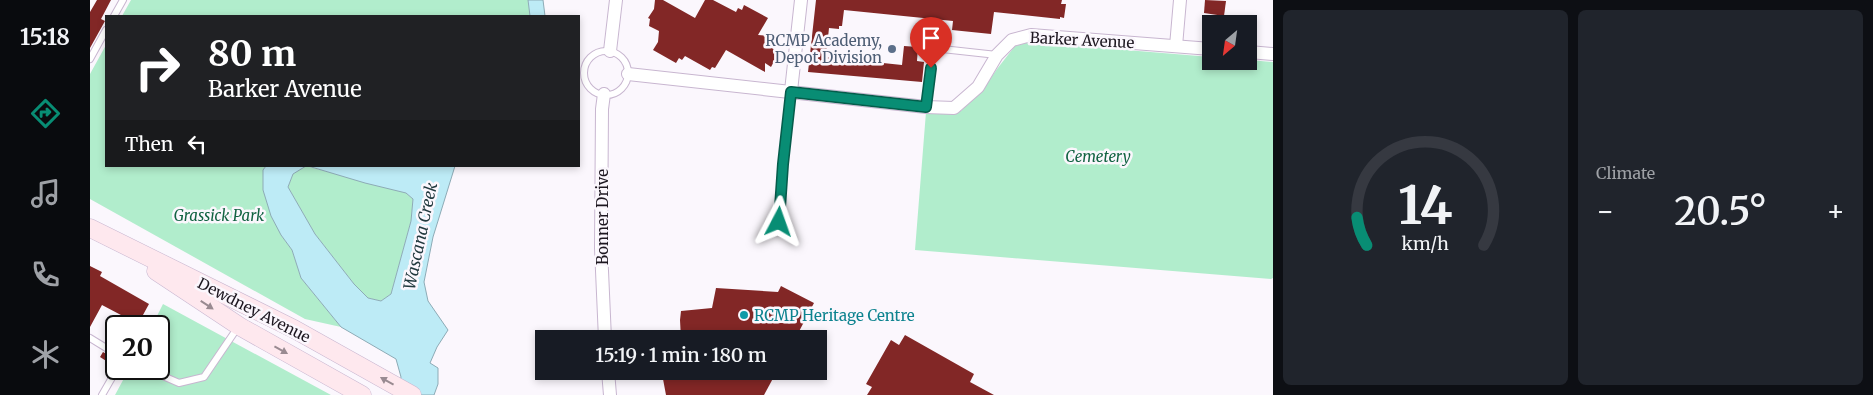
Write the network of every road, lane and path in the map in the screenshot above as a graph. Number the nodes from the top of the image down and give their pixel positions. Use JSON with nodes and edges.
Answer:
{"nodes":[{"id":1,"x":123,"y":0,"type":"edge"},
{"id":2,"x":616,"y":0,"type":"edge"},
{"id":3,"x":801,"y":0,"type":"edge"},
{"id":4,"x":1180,"y":0,"type":"edge"},
{"id":5,"x":115,"y":15,"type":"edge"},
{"id":6,"x":105,"y":32,"type":"edge"},
{"id":7,"x":1176,"y":46,"type":"junction"},
{"id":8,"x":1202,"y":48,"type":"edge"},
{"id":9,"x":610,"y":51,"type":"junction"},
{"id":10,"x":1258,"y":53,"type":"edge"},
{"id":11,"x":997,"y":54,"type":"junction"},
{"id":12,"x":1273,"y":54,"type":"edge"},
{"id":13,"x":90,"y":59,"type":"edge"},
{"id":14,"x":628,"y":74,"type":"junction"},
{"id":15,"x":791,"y":92,"type":"junction"},
{"id":16,"x":604,"y":94,"type":"junction"},
{"id":17,"x":926,"y":107,"type":"junction"},
{"id":18,"x":779,"y":222,"type":"dead end"},
{"id":19,"x":91,"y":231,"type":"edge"},
{"id":20,"x":239,"y":326,"type":"junction"},
{"id":21,"x":605,"y":330,"type":"edge"},
{"id":22,"x":90,"y":338,"type":"edge"},
{"id":23,"x":105,"y":347,"type":"edge"},
{"id":24,"x":170,"y":379,"type":"edge"},
{"id":25,"x":111,"y":380,"type":"edge"},
{"id":26,"x":609,"y":380,"type":"edge"},
{"id":27,"x":356,"y":392,"type":"edge"},
{"id":28,"x":102,"y":395,"type":"edge"},
{"id":29,"x":412,"y":395,"type":"edge"},
{"id":30,"x":610,"y":395,"type":"edge"}],
"edges":[{"from":1,"to":5,"type":"lane"},
{"from":2,"to":9,"type":"street"},
{"from":3,"to":15,"type":"street"},
{"from":4,"to":7,"type":"street"},
{"from":6,"to":13,"type":"lane"},
{"from":7,"to":8,"type":"street","name":"Barker Avenue"},
{"from":7,"to":11,"type":"street","name":"Barker Avenue"},
{"from":9,"to":14,"type":"lane"},
{"from":9,"to":16,"type":"lane"},
{"from":10,"to":12,"type":"street"},
{"from":11,"to":17,"type":"street","name":"Barker Avenue"},
{"from":11,"to":17,"type":"lane"},
{"from":14,"to":15,"type":"street","name":"Barker Avenue"},
{"from":14,"to":16,"type":"lane"},
{"from":15,"to":17,"type":"street","name":"Barker Avenue"},
{"from":15,"to":18,"type":"lane"},
{"from":16,"to":21,"type":"street","name":"Bonner Drive"},
{"from":19,"to":20,"type":"main road","name":"Dewdney Avenue","one_way":true},
{"from":29,"to":19,"type":"main road","name":"Dewdney Avenue","one_way":true},
{"from":20,"to":24,"type":"lane"},
{"from":20,"to":27,"type":"main road","name":"Dewdney Avenue","one_way":true},
{"from":22,"to":23,"type":"lane"},
{"from":25,"to":28,"type":"lane"},
{"from":26,"to":30,"type":"street"}]}
